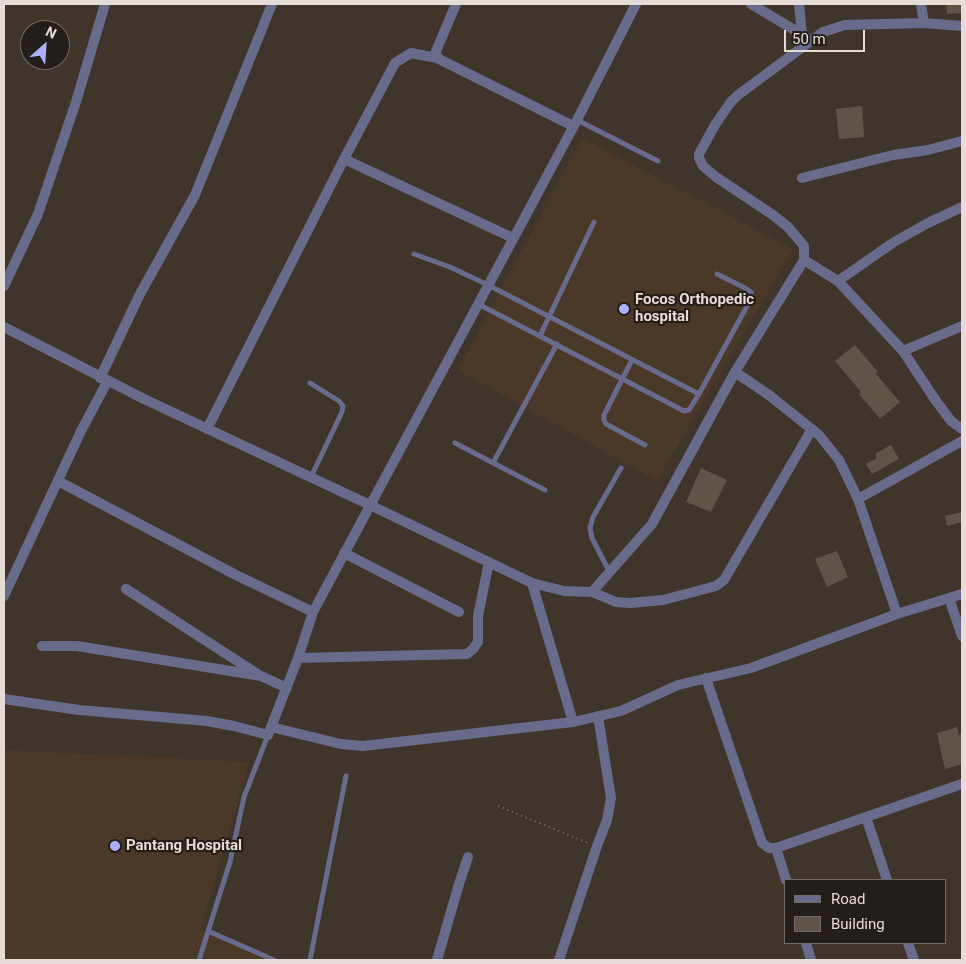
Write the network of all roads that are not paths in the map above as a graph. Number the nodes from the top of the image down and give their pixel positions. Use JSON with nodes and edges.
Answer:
{"nodes":[{"id":1,"x":105,"y":4,"type":"edge"},
{"id":2,"x":272,"y":4,"type":"edge"},
{"id":3,"x":456,"y":4,"type":"edge"},
{"id":4,"x":636,"y":4,"type":"edge"},
{"id":5,"x":751,"y":4,"type":"edge"},
{"id":6,"x":799,"y":4,"type":"edge"},
{"id":7,"x":921,"y":4,"type":"edge"},
{"id":8,"x":924,"y":24,"type":"junction"},
{"id":9,"x":962,"y":26,"type":"edge"},
{"id":10,"x":802,"y":35,"type":"junction"},
{"id":11,"x":813,"y":41,"type":"junction"},
{"id":12,"x":437,"y":58,"type":"junction"},
{"id":13,"x":575,"y":123,"type":"junction"},
{"id":14,"x":962,"y":141,"type":"edge"},
{"id":15,"x":344,"y":159,"type":"junction"},
{"id":16,"x":658,"y":161,"type":"dead end"},
{"id":17,"x":802,"y":178,"type":"dead end"},
{"id":18,"x":962,"y":207,"type":"edge"},
{"id":19,"x":594,"y":222,"type":"dead end"},
{"id":20,"x":513,"y":238,"type":"junction"},
{"id":21,"x":414,"y":254,"type":"dead end"},
{"id":22,"x":804,"y":260,"type":"junction"},
{"id":23,"x":717,"y":274,"type":"dead end"},
{"id":24,"x":838,"y":281,"type":"junction"},
{"id":25,"x":488,"y":285,"type":"junction"},
{"id":26,"x":4,"y":286,"type":"edge"},
{"id":27,"x":478,"y":304,"type":"junction"},
{"id":28,"x":549,"y":316,"type":"junction"},
{"id":29,"x":962,"y":326,"type":"edge"},
{"id":30,"x":4,"y":327,"type":"edge"},
{"id":31,"x":540,"y":336,"type":"junction"},
{"id":32,"x":556,"y":344,"type":"junction"},
{"id":33,"x":903,"y":352,"type":"junction"},
{"id":34,"x":632,"y":360,"type":"junction"},
{"id":35,"x":735,"y":372,"type":"junction"},
{"id":36,"x":623,"y":379,"type":"junction"},
{"id":37,"x":104,"y":380,"type":"junction"},
{"id":38,"x":310,"y":383,"type":"dead end"},
{"id":39,"x":699,"y":394,"type":"junction"},
{"id":40,"x":207,"y":429,"type":"junction"},
{"id":41,"x":812,"y":429,"type":"junction"},
{"id":42,"x":962,"y":429,"type":"edge"},
{"id":43,"x":962,"y":441,"type":"edge"},
{"id":44,"x":455,"y":443,"type":"dead end"},
{"id":45,"x":645,"y":445,"type":"dead end"},
{"id":46,"x":493,"y":462,"type":"junction"},
{"id":47,"x":621,"y":468,"type":"dead end"},
{"id":48,"x":311,"y":477,"type":"junction"},
{"id":49,"x":58,"y":481,"type":"junction"},
{"id":50,"x":545,"y":490,"type":"dead end"},
{"id":51,"x":858,"y":499,"type":"junction"},
{"id":52,"x":370,"y":505,"type":"junction"},
{"id":53,"x":344,"y":553,"type":"junction"},
{"id":54,"x":489,"y":562,"type":"junction"},
{"id":55,"x":610,"y":572,"type":"junction"},
{"id":56,"x":532,"y":583,"type":"junction"},
{"id":57,"x":126,"y":589,"type":"dead end"},
{"id":58,"x":592,"y":592,"type":"junction"},
{"id":59,"x":962,"y":594,"type":"edge"},
{"id":60,"x":4,"y":596,"type":"edge"},
{"id":61,"x":950,"y":598,"type":"junction"},
{"id":62,"x":312,"y":612,"type":"junction"},
{"id":63,"x":459,"y":612,"type":"dead end"},
{"id":64,"x":897,"y":614,"type":"junction"},
{"id":65,"x":962,"y":636,"type":"edge"},
{"id":66,"x":42,"y":646,"type":"dead end"},
{"id":67,"x":298,"y":658,"type":"junction"},
{"id":68,"x":262,"y":676,"type":"junction"},
{"id":69,"x":706,"y":678,"type":"junction"},
{"id":70,"x":287,"y":688,"type":"junction"},
{"id":71,"x":4,"y":699,"type":"edge"},
{"id":72,"x":598,"y":716,"type":"junction"},
{"id":73,"x":573,"y":722,"type":"junction"},
{"id":74,"x":270,"y":731,"type":"junction"},
{"id":75,"x":346,"y":776,"type":"dead end"},
{"id":76,"x":962,"y":784,"type":"edge"},
{"id":77,"x":866,"y":818,"type":"junction"},
{"id":78,"x":776,"y":848,"type":"junction"},
{"id":79,"x":468,"y":857,"type":"dead end"},
{"id":80,"x":786,"y":879,"type":"edge"},
{"id":81,"x":887,"y":879,"type":"edge"},
{"id":82,"x":208,"y":931,"type":"junction"},
{"id":83,"x":806,"y":944,"type":"edge"},
{"id":84,"x":908,"y":944,"type":"edge"},
{"id":85,"x":199,"y":960,"type":"edge"},
{"id":86,"x":274,"y":960,"type":"edge"},
{"id":87,"x":310,"y":960,"type":"edge"},
{"id":88,"x":437,"y":960,"type":"edge"},
{"id":89,"x":560,"y":960,"type":"edge"},
{"id":90,"x":812,"y":960,"type":"edge"},
{"id":91,"x":914,"y":960,"type":"edge"}],
"edges":[{"from":1,"to":26,"type":"street"},
{"from":2,"to":37,"type":"street"},
{"from":3,"to":12,"type":"street"},
{"from":4,"to":13,"type":"street"},
{"from":5,"to":10,"type":"street"},
{"from":6,"to":10,"type":"street"},
{"from":7,"to":8,"type":"street"},
{"from":8,"to":9,"type":"street"},
{"from":8,"to":11,"type":"street"},
{"from":10,"to":11,"type":"street"},
{"from":11,"to":22,"type":"street"},
{"from":12,"to":13,"type":"street"},
{"from":12,"to":15,"type":"street"},
{"from":13,"to":16,"type":"lane"},
{"from":13,"to":20,"type":"street"},
{"from":14,"to":17,"type":"street"},
{"from":15,"to":20,"type":"street"},
{"from":15,"to":40,"type":"street"},
{"from":18,"to":24,"type":"street"},
{"from":19,"to":28,"type":"lane"},
{"from":20,"to":25,"type":"street"},
{"from":21,"to":25,"type":"lane"},
{"from":22,"to":24,"type":"street"},
{"from":22,"to":35,"type":"street"},
{"from":23,"to":39,"type":"lane"},
{"from":24,"to":33,"type":"street"},
{"from":25,"to":27,"type":"street"},
{"from":25,"to":28,"type":"lane"},
{"from":27,"to":31,"type":"lane"},
{"from":27,"to":52,"type":"street"},
{"from":28,"to":31,"type":"lane"},
{"from":28,"to":34,"type":"lane"},
{"from":29,"to":33,"type":"street"},
{"from":30,"to":37,"type":"street"},
{"from":31,"to":32,"type":"lane"},
{"from":32,"to":36,"type":"lane"},
{"from":32,"to":46,"type":"lane"},
{"from":33,"to":42,"type":"street"},
{"from":34,"to":36,"type":"lane"},
{"from":34,"to":39,"type":"lane"},
{"from":35,"to":41,"type":"street"},
{"from":35,"to":55,"type":"street"},
{"from":36,"to":39,"type":"lane"},
{"from":36,"to":45,"type":"lane"},
{"from":37,"to":40,"type":"street"},
{"from":37,"to":49,"type":"street"},
{"from":38,"to":48,"type":"lane"},
{"from":40,"to":48,"type":"street"},
{"from":41,"to":51,"type":"street"},
{"from":41,"to":58,"type":"street"},
{"from":43,"to":51,"type":"street"},
{"from":44,"to":46,"type":"lane"},
{"from":46,"to":50,"type":"lane"},
{"from":47,"to":55,"type":"lane"},
{"from":48,"to":52,"type":"street"},
{"from":49,"to":60,"type":"street"},
{"from":49,"to":62,"type":"street"},
{"from":51,"to":64,"type":"street"},
{"from":52,"to":53,"type":"street"},
{"from":52,"to":54,"type":"street"},
{"from":53,"to":62,"type":"street"},
{"from":53,"to":63,"type":"street"},
{"from":54,"to":56,"type":"street"},
{"from":54,"to":67,"type":"street"},
{"from":55,"to":58,"type":"street"},
{"from":56,"to":58,"type":"street"},
{"from":56,"to":73,"type":"street"},
{"from":57,"to":68,"type":"street"},
{"from":59,"to":61,"type":"street"},
{"from":61,"to":64,"type":"street"},
{"from":61,"to":65,"type":"street"},
{"from":62,"to":67,"type":"street"},
{"from":64,"to":69,"type":"street"},
{"from":66,"to":68,"type":"street"},
{"from":67,"to":70,"type":"street"},
{"from":68,"to":70,"type":"street"},
{"from":69,"to":72,"type":"street"},
{"from":69,"to":78,"type":"street"},
{"from":70,"to":74,"type":"street"},
{"from":71,"to":74,"type":"street"},
{"from":72,"to":73,"type":"street"},
{"from":72,"to":89,"type":"street"},
{"from":73,"to":74,"type":"street"},
{"from":74,"to":82,"type":"lane"},
{"from":75,"to":87,"type":"lane"},
{"from":76,"to":77,"type":"street"},
{"from":77,"to":78,"type":"street"},
{"from":77,"to":81,"type":"street"},
{"from":78,"to":80,"type":"street"},
{"from":79,"to":88,"type":"street"},
{"from":82,"to":85,"type":"lane"},
{"from":82,"to":86,"type":"lane"},
{"from":83,"to":90,"type":"street"},
{"from":84,"to":91,"type":"street"}]}
